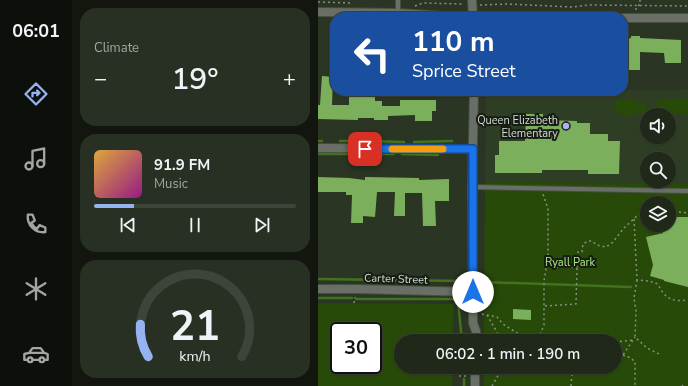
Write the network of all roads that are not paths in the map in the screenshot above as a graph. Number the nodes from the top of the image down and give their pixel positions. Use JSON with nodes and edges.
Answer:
{"nodes":[{"id":1,"x":398,"y":0,"type":"edge"},
{"id":2,"x":318,"y":12,"type":"edge"},
{"id":3,"x":330,"y":12,"type":"edge"},
{"id":4,"x":398,"y":12,"type":"edge"},
{"id":5,"x":628,"y":18,"type":"edge"},
{"id":6,"x":688,"y":18,"type":"edge"},
{"id":7,"x":474,"y":96,"type":"edge"},
{"id":8,"x":318,"y":148,"type":"edge"},
{"id":9,"x":473,"y":149,"type":"junction"},
{"id":10,"x":472,"y":187,"type":"junction"},
{"id":11,"x":688,"y":191,"type":"edge"},
{"id":12,"x":318,"y":289,"type":"edge"},
{"id":13,"x":473,"y":292,"type":"junction"},
{"id":14,"x":475,"y":334,"type":"edge"},
{"id":15,"x":475,"y":374,"type":"edge"},
{"id":16,"x":475,"y":386,"type":"edge"}],
"edges":[{"from":1,"to":4,"type":"lane"},
{"from":2,"to":3,"type":"street"},
{"from":5,"to":6,"type":"street"},
{"from":7,"to":9,"type":"street"},
{"from":8,"to":9,"type":"street"},
{"from":9,"to":10,"type":"street"},
{"from":10,"to":11,"type":"lane"},
{"from":10,"to":13,"type":"street"},
{"from":12,"to":13,"type":"street","name":"Carter Street"},
{"from":13,"to":14,"type":"street"},
{"from":15,"to":16,"type":"street"}]}
